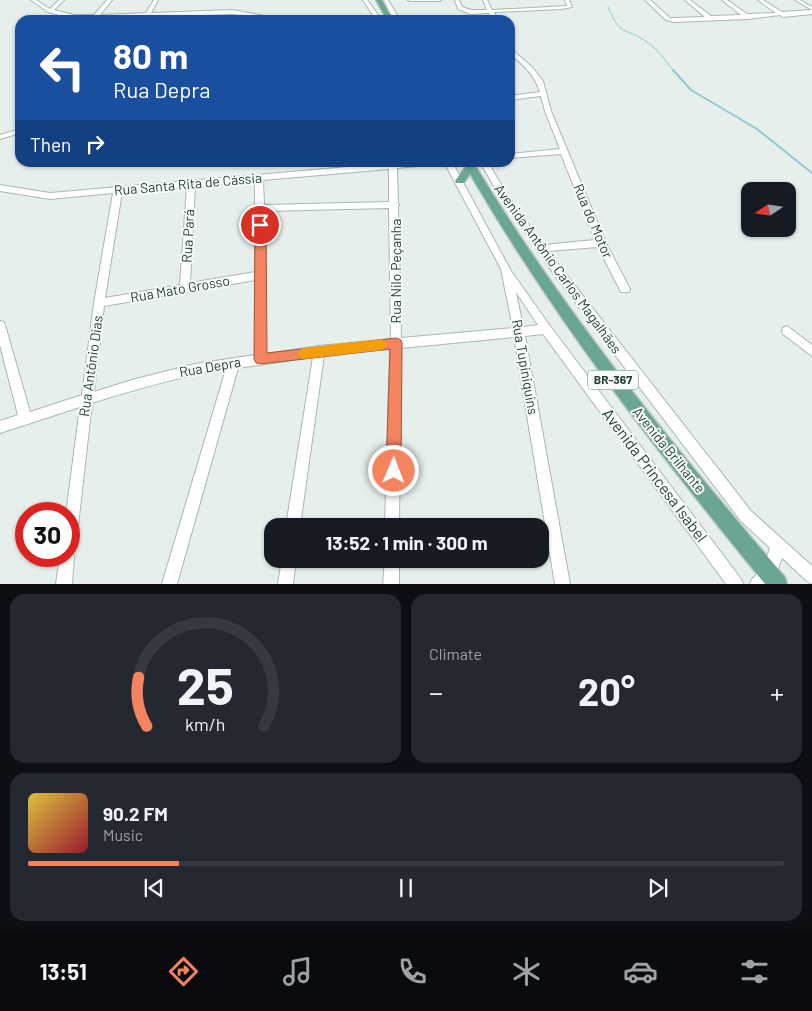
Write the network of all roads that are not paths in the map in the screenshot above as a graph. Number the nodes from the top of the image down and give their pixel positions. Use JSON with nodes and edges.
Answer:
{"nodes":[{"id":1,"x":33,"y":0,"type":"edge"},
{"id":2,"x":62,"y":0,"type":"edge"},
{"id":3,"x":110,"y":0,"type":"edge"},
{"id":4,"x":156,"y":0,"type":"edge"},
{"id":5,"x":365,"y":0,"type":"edge"},
{"id":6,"x":379,"y":0,"type":"edge"},
{"id":7,"x":386,"y":0,"type":"edge"},
{"id":8,"x":410,"y":0,"type":"edge"},
{"id":9,"x":439,"y":0,"type":"edge"},
{"id":10,"x":457,"y":0,"type":"edge"},
{"id":11,"x":486,"y":0,"type":"edge"},
{"id":12,"x":567,"y":0,"type":"edge"},
{"id":13,"x":647,"y":0,"type":"edge"},
{"id":14,"x":687,"y":0,"type":"edge"},
{"id":15,"x":724,"y":0,"type":"edge"},
{"id":16,"x":760,"y":0,"type":"edge"},
{"id":17,"x":797,"y":0,"type":"edge"},
{"id":18,"x":50,"y":11,"type":"junction"},
{"id":19,"x":490,"y":11,"type":"junction"},
{"id":20,"x":812,"y":11,"type":"edge"},
{"id":21,"x":147,"y":14,"type":"junction"},
{"id":22,"x":63,"y":15,"type":"edge"},
{"id":23,"x":97,"y":15,"type":"edge"},
{"id":24,"x":130,"y":15,"type":"edge"},
{"id":25,"x":252,"y":15,"type":"edge"},
{"id":26,"x":376,"y":15,"type":"edge"},
{"id":27,"x":387,"y":15,"type":"edge"},
{"id":28,"x":394,"y":15,"type":"edge"},
{"id":29,"x":492,"y":15,"type":"edge"},
{"id":30,"x":783,"y":15,"type":"junction"},
{"id":31,"x":709,"y":17,"type":"junction"},
{"id":32,"x":748,"y":17,"type":"junction"},
{"id":33,"x":515,"y":55,"type":"edge"},
{"id":34,"x":543,"y":94,"type":"junction"},
{"id":35,"x":515,"y":97,"type":"edge"},
{"id":36,"x":15,"y":132,"type":"edge"},
{"id":37,"x":0,"y":137,"type":"edge"},
{"id":38,"x":564,"y":151,"type":"junction"},
{"id":39,"x":515,"y":156,"type":"edge"},
{"id":40,"x":382,"y":167,"type":"edge"},
{"id":41,"x":393,"y":167,"type":"edge"},
{"id":42,"x":451,"y":167,"type":"edge"},
{"id":43,"x":472,"y":167,"type":"edge"},
{"id":44,"x":476,"y":167,"type":"edge"},
{"id":45,"x":477,"y":167,"type":"edge"},
{"id":46,"x":259,"y":178,"type":"junction"},
{"id":47,"x":460,"y":181,"type":"junction"},
{"id":48,"x":191,"y":184,"type":"junction"},
{"id":49,"x":0,"y":188,"type":"edge"},
{"id":50,"x":118,"y":190,"type":"junction"},
{"id":51,"x":395,"y":205,"type":"junction"},
{"id":52,"x":261,"y":208,"type":"junction"},
{"id":53,"x":601,"y":244,"type":"junction"},
{"id":54,"x":542,"y":248,"type":"junction"},
{"id":55,"x":506,"y":269,"type":"junction"},
{"id":56,"x":260,"y":275,"type":"junction"},
{"id":57,"x":185,"y":287,"type":"junction"},
{"id":58,"x":626,"y":289,"type":"dead end"},
{"id":59,"x":99,"y":303,"type":"junction"},
{"id":60,"x":0,"y":325,"type":"edge"},
{"id":61,"x":546,"y":329,"type":"junction"},
{"id":62,"x":787,"y":331,"type":"dead end"},
{"id":63,"x":519,"y":332,"type":"junction"},
{"id":64,"x":396,"y":343,"type":"junction"},
{"id":65,"x":318,"y":351,"type":"junction"},
{"id":66,"x":812,"y":351,"type":"edge"},
{"id":67,"x":261,"y":359,"type":"junction"},
{"id":68,"x":234,"y":363,"type":"junction"},
{"id":69,"x":86,"y":399,"type":"junction"},
{"id":70,"x":25,"y":417,"type":"junction"},
{"id":71,"x":0,"y":427,"type":"edge"},
{"id":72,"x":74,"y":502,"type":"edge"},
{"id":73,"x":294,"y":518,"type":"edge"},
{"id":74,"x":392,"y":518,"type":"edge"},
{"id":75,"x":778,"y":547,"type":"junction"},
{"id":76,"x":66,"y":567,"type":"edge"},
{"id":77,"x":287,"y":568,"type":"edge"},
{"id":78,"x":392,"y":568,"type":"edge"},
{"id":79,"x":812,"y":576,"type":"edge"},
{"id":80,"x":773,"y":579,"type":"edge"},
{"id":81,"x":64,"y":584,"type":"edge"},
{"id":82,"x":169,"y":584,"type":"edge"},
{"id":83,"x":285,"y":584,"type":"edge"},
{"id":84,"x":391,"y":584,"type":"edge"},
{"id":85,"x":563,"y":584,"type":"edge"},
{"id":86,"x":736,"y":584,"type":"edge"},
{"id":87,"x":757,"y":584,"type":"edge"}],
"edges":[{"from":1,"to":18,"type":"street"},
{"from":2,"to":18,"type":"street"},
{"from":3,"to":23,"type":"street"},
{"from":4,"to":21,"type":"street"},
{"from":5,"to":26,"type":"street"},
{"from":6,"to":27,"type":"main road"},
{"from":7,"to":28,"type":"street"},
{"from":8,"to":9,"type":"street"},
{"from":10,"to":19,"type":"street"},
{"from":11,"to":19,"type":"street"},
{"from":12,"to":19,"type":"street"},
{"from":13,"to":31,"type":"street"},
{"from":14,"to":31,"type":"street"},
{"from":15,"to":32,"type":"street"},
{"from":16,"to":30,"type":"street"},
{"from":17,"to":20,"type":"street"},
{"from":18,"to":22,"type":"street"},
{"from":19,"to":29,"type":"street"},
{"from":20,"to":30,"type":"street"},
{"from":21,"to":24,"type":"street"},
{"from":21,"to":25,"type":"street"},
{"from":30,"to":32,"type":"street"},
{"from":31,"to":32,"type":"street"},
{"from":33,"to":34,"type":"street","name":"Rua do Motor"},
{"from":34,"to":35,"type":"street"},
{"from":34,"to":38,"type":"street","name":"Rua do Motor"},
{"from":36,"to":37,"type":"street"},
{"from":38,"to":39,"type":"street"},
{"from":38,"to":53,"type":"street","name":"Rua do Motor"},
{"from":40,"to":46,"type":"street","name":"Rua Santa Rita de Cássia"},
{"from":41,"to":51,"type":"street","name":"Rua Nilo Peçanha"},
{"from":42,"to":47,"type":"street","name":"Rua Tupiniquins"},
{"from":43,"to":47,"type":"main road"},
{"from":44,"to":80,"type":"main road","name":"Avenida Brilhante","number":"BR-367"},
{"from":45,"to":54,"type":"street","name":"Avenida Antônio Carlos Magalhães"},
{"from":46,"to":48,"type":"street","name":"Rua Santa Rita de Cássia"},
{"from":46,"to":52,"type":"street"},
{"from":47,"to":55,"type":"street","name":"Rua Tupiniquins"},
{"from":48,"to":50,"type":"street","name":"Rua Santa Rita de Cássia"},
{"from":48,"to":57,"type":"street","name":"Rua Pará"},
{"from":49,"to":50,"type":"street","name":"Rua Santa Rita de Cássia"},
{"from":50,"to":59,"type":"street","name":"Rua Antônio Dias"},
{"from":51,"to":52,"type":"street"},
{"from":51,"to":64,"type":"street","name":"Rua Nilo Peçanha"},
{"from":52,"to":56,"type":"street"},
{"from":53,"to":54,"type":"street"},
{"from":53,"to":58,"type":"street","name":"Rua do Motor"},
{"from":54,"to":75,"type":"street","name":"Avenida Antônio Carlos Magalhães"},
{"from":55,"to":61,"type":"street","name":"Avenida Princesa Isabel"},
{"from":55,"to":63,"type":"street","name":"Rua Tupiniquins"},
{"from":56,"to":57,"type":"street","name":"Rua Mato Grosso"},
{"from":56,"to":67,"type":"street"},
{"from":57,"to":59,"type":"street","name":"Rua Mato Grosso"},
{"from":59,"to":69,"type":"street","name":"Rua Antônio Dias"},
{"from":60,"to":70,"type":"street"},
{"from":61,"to":63,"type":"street","name":"Rua Depra"},
{"from":61,"to":86,"type":"street","name":"Avenida Princesa Isabel"},
{"from":62,"to":66,"type":"street"},
{"from":63,"to":64,"type":"street","name":"Rua Depra"},
{"from":63,"to":85,"type":"street","name":"Rua Tupiniquins"},
{"from":64,"to":65,"type":"street","name":"Rua Depra"},
{"from":64,"to":74,"type":"street","name":"Rua Nilo Peçanha"},
{"from":65,"to":67,"type":"street","name":"Rua Depra"},
{"from":65,"to":73,"type":"street"},
{"from":67,"to":68,"type":"street","name":"Rua Depra"},
{"from":68,"to":69,"type":"street","name":"Rua Depra"},
{"from":68,"to":82,"type":"street"},
{"from":69,"to":70,"type":"street","name":"Rua Depra"},
{"from":69,"to":72,"type":"street","name":"Rua Antônio Dias"},
{"from":70,"to":71,"type":"street","name":"Rua Depra"},
{"from":75,"to":79,"type":"street","name":"Avenida Antônio Carlos Magalhães"},
{"from":75,"to":80,"type":"street"},
{"from":76,"to":81,"type":"street"},
{"from":77,"to":83,"type":"street"},
{"from":78,"to":84,"type":"street"},
{"from":80,"to":87,"type":"street"}]}
